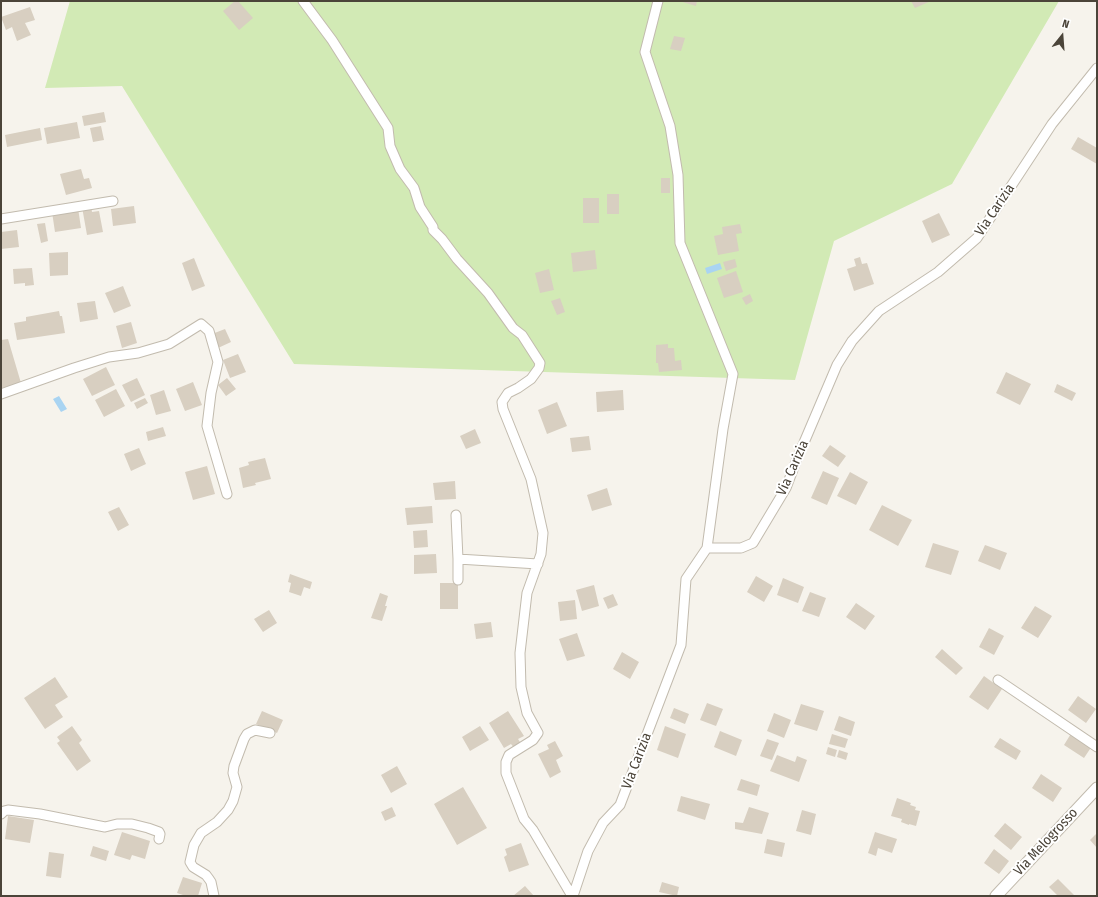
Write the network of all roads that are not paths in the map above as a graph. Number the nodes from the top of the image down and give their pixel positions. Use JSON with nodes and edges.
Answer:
{"nodes":[{"id":1,"x":303,"y":1,"type":"edge"},
{"id":2,"x":658,"y":1,"type":"edge"},
{"id":3,"x":1097,"y":68,"type":"edge"},
{"id":4,"x":113,"y":201,"type":"dead end"},
{"id":5,"x":1,"y":219,"type":"edge"},
{"id":6,"x":1,"y":394,"type":"edge"},
{"id":7,"x":227,"y":494,"type":"dead end"},
{"id":8,"x":456,"y":515,"type":"dead end"},
{"id":9,"x":707,"y":548,"type":"junction"},
{"id":10,"x":458,"y":559,"type":"junction"},
{"id":11,"x":538,"y":564,"type":"junction"},
{"id":12,"x":458,"y":580,"type":"dead end"},
{"id":13,"x":998,"y":680,"type":"dead end"},
{"id":14,"x":270,"y":733,"type":"dead end"},
{"id":15,"x":1097,"y":747,"type":"edge"},
{"id":16,"x":1097,"y":788,"type":"edge"},
{"id":17,"x":1,"y":814,"type":"edge"},
{"id":18,"x":159,"y":839,"type":"dead end"},
{"id":19,"x":214,"y":896,"type":"edge"},
{"id":20,"x":573,"y":896,"type":"edge"},
{"id":21,"x":996,"y":896,"type":"edge"}],
"edges":[{"from":1,"to":11,"type":"street"},
{"from":2,"to":9,"type":"street"},
{"from":3,"to":9,"type":"street","name":"Via Carizia"},
{"from":4,"to":5,"type":"street"},
{"from":6,"to":7,"type":"street"},
{"from":8,"to":10,"type":"street"},
{"from":9,"to":20,"type":"street","name":"Via Carizia"},
{"from":10,"to":11,"type":"street"},
{"from":10,"to":12,"type":"street"},
{"from":11,"to":20,"type":"street"},
{"from":13,"to":15,"type":"street"},
{"from":14,"to":19,"type":"street"},
{"from":16,"to":21,"type":"street","name":"Via Melogrosso"},
{"from":17,"to":18,"type":"street"}]}
